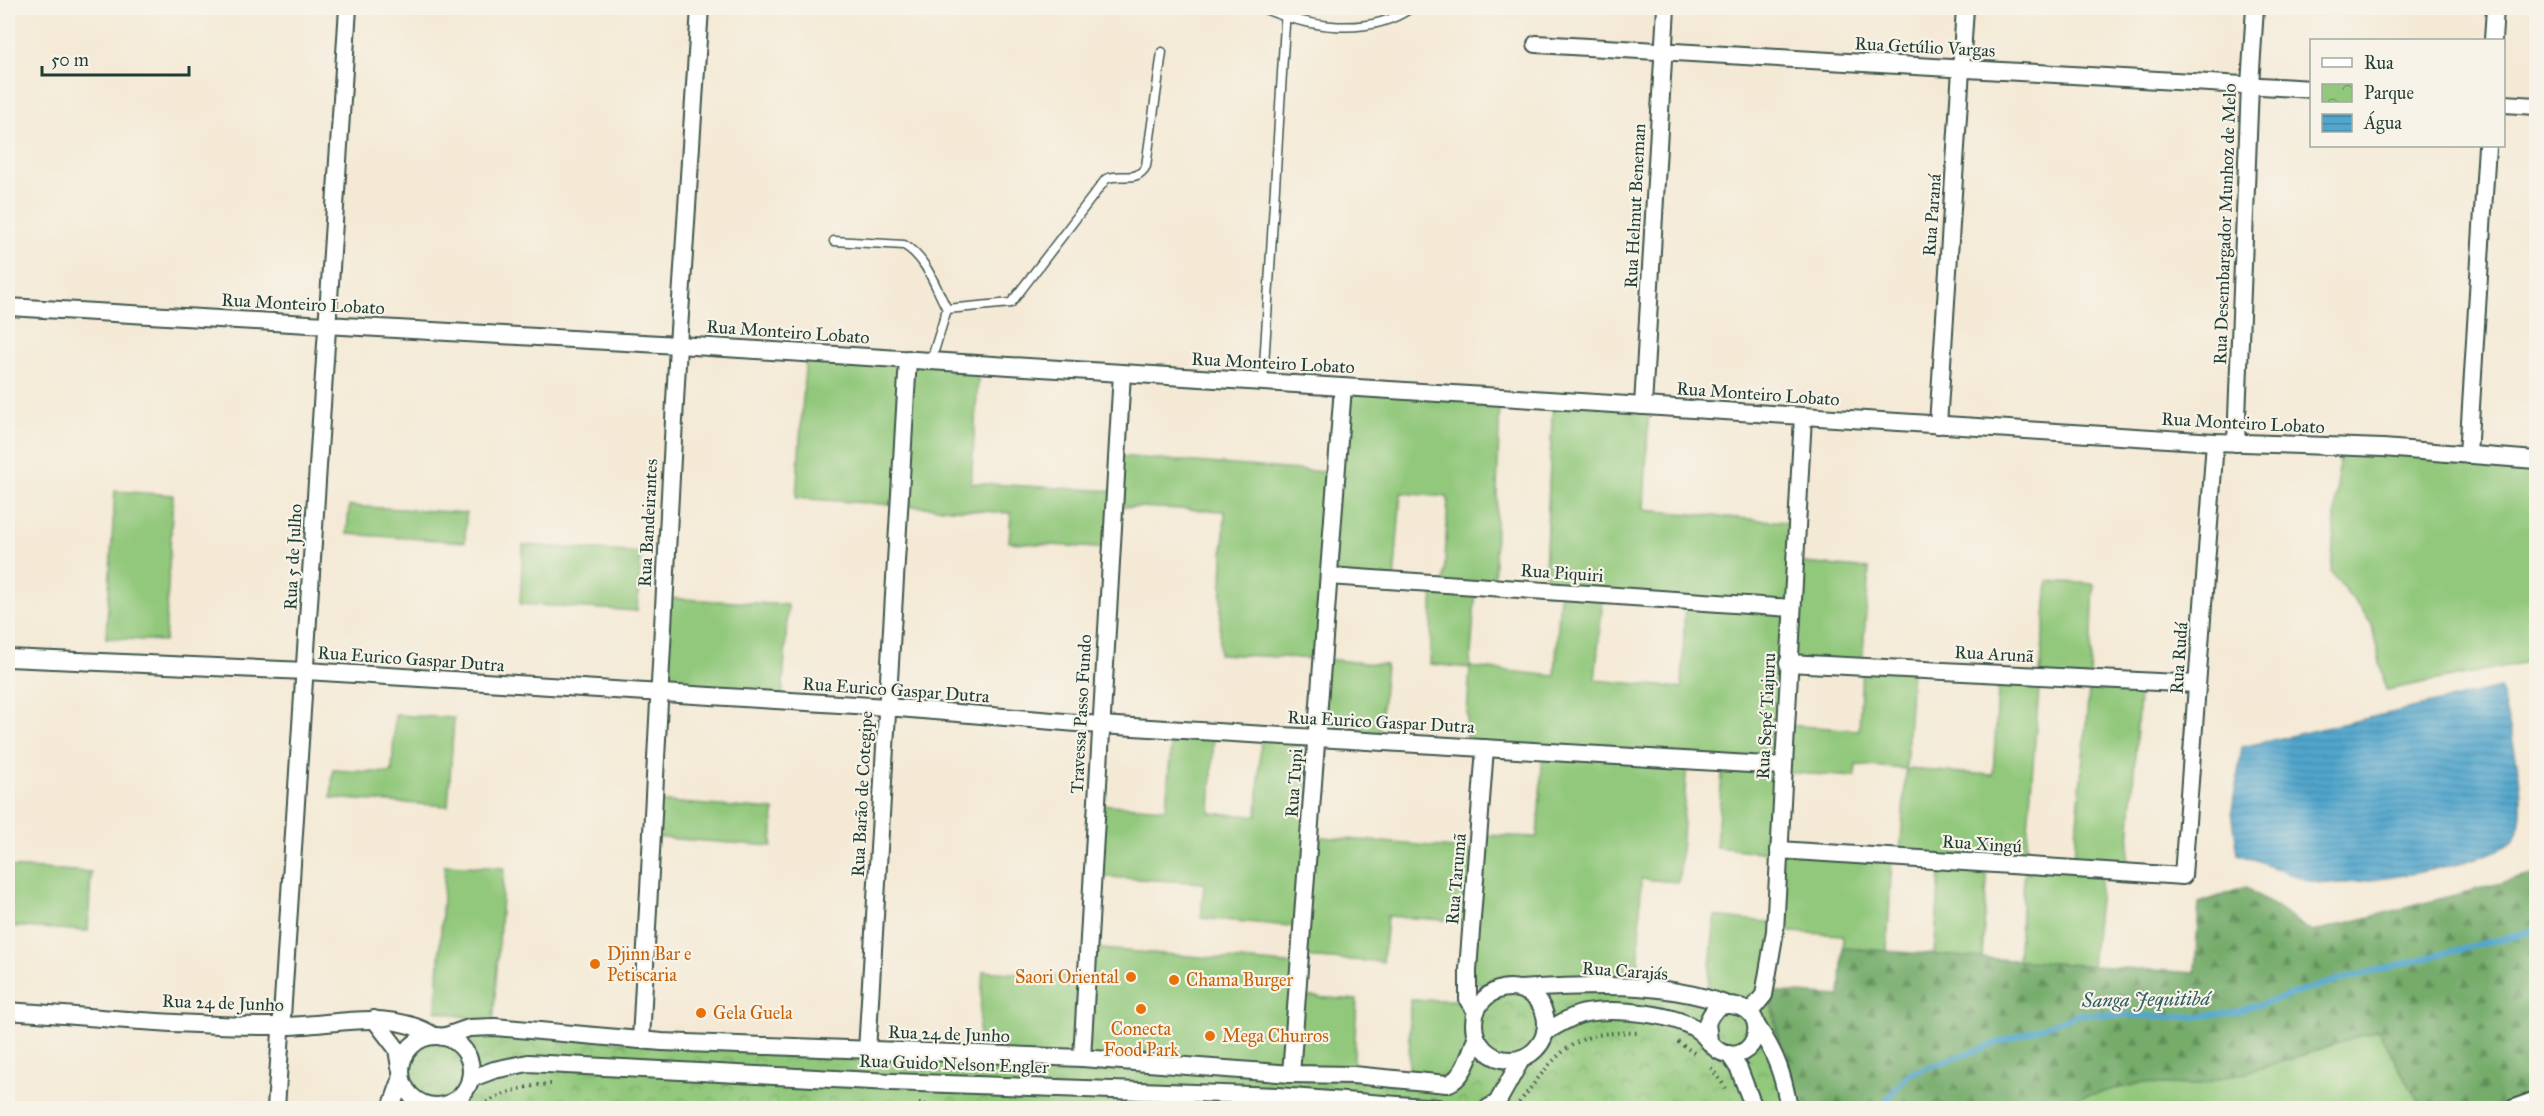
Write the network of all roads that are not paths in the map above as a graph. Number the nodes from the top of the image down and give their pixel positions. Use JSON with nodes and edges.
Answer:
{"nodes":[{"id":1,"x":348,"y":8,"type":"edge"},
{"id":2,"x":700,"y":8,"type":"edge"},
{"id":3,"x":1263,"y":8,"type":"edge"},
{"id":4,"x":1286,"y":8,"type":"edge"},
{"id":5,"x":1411,"y":8,"type":"edge"},
{"id":6,"x":1666,"y":8,"type":"edge"},
{"id":7,"x":1965,"y":8,"type":"edge"},
{"id":8,"x":2255,"y":8,"type":"edge"},
{"id":9,"x":2496,"y":8,"type":"edge"},
{"id":10,"x":1286,"y":17,"type":"junction"},
{"id":11,"x":2493,"y":39,"type":"edge"},
{"id":12,"x":1536,"y":44,"type":"dead end"},
{"id":13,"x":1664,"y":51,"type":"junction"},
{"id":14,"x":1162,"y":52,"type":"dead end"},
{"id":15,"x":1961,"y":69,"type":"junction"},
{"id":16,"x":2250,"y":86,"type":"junction"},
{"id":17,"x":2310,"y":89,"type":"edge"},
{"id":18,"x":2505,"y":104,"type":"edge"},
{"id":19,"x":2536,"y":106,"type":"edge"},
{"id":20,"x":2487,"y":147,"type":"edge"},
{"id":21,"x":834,"y":241,"type":"dead end"},
{"id":22,"x":8,"y":307,"type":"edge"},
{"id":23,"x":946,"y":309,"type":"junction"},
{"id":24,"x":327,"y":325,"type":"junction"},
{"id":25,"x":678,"y":345,"type":"junction"},
{"id":26,"x":908,"y":359,"type":"junction"},
{"id":27,"x":931,"y":361,"type":"junction"},
{"id":28,"x":1122,"y":373,"type":"junction"},
{"id":29,"x":1263,"y":382,"type":"junction"},
{"id":30,"x":1343,"y":387,"type":"junction"},
{"id":31,"x":1643,"y":406,"type":"junction"},
{"id":32,"x":1803,"y":416,"type":"junction"},
{"id":33,"x":1938,"y":424,"type":"junction"},
{"id":34,"x":2215,"y":442,"type":"junction"},
{"id":35,"x":2236,"y":443,"type":"junction"},
{"id":36,"x":2468,"y":455,"type":"junction"},
{"id":37,"x":2536,"y":460,"type":"edge"},
{"id":38,"x":1329,"y":576,"type":"junction"},
{"id":39,"x":1792,"y":608,"type":"junction"},
{"id":40,"x":8,"y":658,"type":"edge"},
{"id":41,"x":1788,"y":663,"type":"junction"},
{"id":42,"x":306,"y":671,"type":"junction"},
{"id":43,"x":2197,"y":684,"type":"junction"},
{"id":44,"x":659,"y":695,"type":"junction"},
{"id":45,"x":887,"y":707,"type":"junction"},
{"id":46,"x":1100,"y":725,"type":"junction"},
{"id":47,"x":1317,"y":738,"type":"junction"},
{"id":48,"x":1485,"y":748,"type":"junction"},
{"id":49,"x":1782,"y":766,"type":"junction"},
{"id":50,"x":1779,"y":850,"type":"junction"},
{"id":51,"x":2183,"y":876,"type":"joint"},
{"id":52,"x":1468,"y":970,"type":"junction"},
{"id":53,"x":1500,"y":989,"type":"junction"},
{"id":54,"x":1520,"y":989,"type":"junction"},
{"id":55,"x":1725,"y":1004,"type":"junction"},
{"id":56,"x":8,"y":1011,"type":"edge"},
{"id":57,"x":1476,"y":1011,"type":"junction"},
{"id":58,"x":374,"y":1019,"type":"junction"},
{"id":59,"x":1753,"y":1019,"type":"junction"},
{"id":60,"x":283,"y":1026,"type":"junction"},
{"id":61,"x":1545,"y":1032,"type":"junction"},
{"id":62,"x":439,"y":1036,"type":"junction"},
{"id":63,"x":1476,"y":1038,"type":"junction"},
{"id":64,"x":641,"y":1040,"type":"junction"},
{"id":65,"x":1709,"y":1041,"type":"junction"},
{"id":66,"x":867,"y":1051,"type":"junction"},
{"id":67,"x":1729,"y":1054,"type":"junction"},
{"id":68,"x":1082,"y":1058,"type":"junction"},
{"id":69,"x":1522,"y":1058,"type":"junction"},
{"id":70,"x":401,"y":1074,"type":"junction"},
{"id":71,"x":1291,"y":1074,"type":"junction"},
{"id":72,"x":470,"y":1079,"type":"junction"},
{"id":73,"x":2536,"y":1100,"type":"edge"},
{"id":74,"x":441,"y":1107,"type":"edge"},
{"id":75,"x":276,"y":1108,"type":"edge"},
{"id":76,"x":391,"y":1108,"type":"edge"},
{"id":77,"x":1438,"y":1108,"type":"edge"},
{"id":78,"x":1488,"y":1108,"type":"edge"},
{"id":79,"x":1754,"y":1108,"type":"edge"},
{"id":80,"x":1789,"y":1108,"type":"edge"},
{"id":81,"x":2514,"y":1108,"type":"edge"}],
"edges":[{"from":1,"to":24,"type":"street","name":"Rua 5 de Julho"},
{"from":2,"to":25,"type":"street","name":"Rua Bandeirantes"},
{"from":3,"to":10,"type":"lane"},
{"from":4,"to":10,"type":"lane"},
{"from":5,"to":10,"type":"lane"},
{"from":6,"to":13,"type":"street","name":"Rua Helmut Beneman"},
{"from":7,"to":15,"type":"street","name":"Rua Paraná"},
{"from":8,"to":16,"type":"street","name":"Rua Desembargador Munhoz de Melo"},
{"from":9,"to":11,"type":"street"},
{"from":10,"to":29,"type":"lane"},
{"from":12,"to":13,"type":"street","name":"Rua Getúlio Vargas"},
{"from":13,"to":15,"type":"street","name":"Rua Getúlio Vargas"},
{"from":13,"to":31,"type":"street","name":"Rua Helmut Beneman"},
{"from":14,"to":23,"type":"lane"},
{"from":15,"to":16,"type":"street","name":"Rua Getúlio Vargas"},
{"from":15,"to":33,"type":"street","name":"Rua Paraná"},
{"from":16,"to":17,"type":"street","name":"Rua Getúlio Vargas"},
{"from":16,"to":35,"type":"street","name":"Rua Desembargador Munhoz de Melo"},
{"from":18,"to":19,"type":"street"},
{"from":20,"to":36,"type":"street"},
{"from":21,"to":23,"type":"lane"},
{"from":22,"to":24,"type":"street","name":"Rua Monteiro Lobato"},
{"from":23,"to":27,"type":"lane"},
{"from":24,"to":25,"type":"street","name":"Rua Monteiro Lobato"},
{"from":24,"to":42,"type":"street","name":"Rua 5 de Julho"},
{"from":25,"to":26,"type":"street","name":"Rua Monteiro Lobato"},
{"from":25,"to":44,"type":"street","name":"Rua Bandeirantes"},
{"from":26,"to":27,"type":"street","name":"Rua Monteiro Lobato"},
{"from":26,"to":45,"type":"street","name":"Rua Barão de Cotegipe"},
{"from":27,"to":28,"type":"street","name":"Rua Monteiro Lobato"},
{"from":28,"to":29,"type":"street","name":"Rua Monteiro Lobato"},
{"from":28,"to":46,"type":"street","name":"Travessa Passo Fundo"},
{"from":29,"to":30,"type":"street","name":"Rua Monteiro Lobato"},
{"from":30,"to":31,"type":"street","name":"Rua Monteiro Lobato"},
{"from":30,"to":38,"type":"street","name":"Rua Tupi"},
{"from":31,"to":32,"type":"street","name":"Rua Monteiro Lobato"},
{"from":32,"to":33,"type":"street","name":"Rua Monteiro Lobato"},
{"from":32,"to":39,"type":"street","name":"Rua Sepé Tiajuru"},
{"from":33,"to":34,"type":"street","name":"Rua Monteiro Lobato"},
{"from":34,"to":35,"type":"street","name":"Rua Monteiro Lobato"},
{"from":34,"to":43,"type":"street","name":"Rua Rudá"},
{"from":35,"to":36,"type":"street","name":"Rua Monteiro Lobato"},
{"from":36,"to":37,"type":"street","name":"Rua Monteiro Lobato"},
{"from":38,"to":39,"type":"street","name":"Rua Piquiri"},
{"from":38,"to":47,"type":"street","name":"Rua Tupi"},
{"from":39,"to":41,"type":"street","name":"Rua Sepé Tiajuru"},
{"from":40,"to":42,"type":"street","name":"Rua Eurico Gaspar Dutra"},
{"from":41,"to":43,"type":"street","name":"Rua Arunã"},
{"from":41,"to":49,"type":"street","name":"Rua Sepé Tiajuru"},
{"from":42,"to":44,"type":"street","name":"Rua Eurico Gaspar Dutra"},
{"from":42,"to":60,"type":"street","name":"Rua 5 de Julho"},
{"from":43,"to":51,"type":"street","name":"Rua Rudá"},
{"from":44,"to":45,"type":"street","name":"Rua Eurico Gaspar Dutra"},
{"from":44,"to":64,"type":"street","name":"Rua Bandeirantes"},
{"from":45,"to":46,"type":"street","name":"Rua Eurico Gaspar Dutra"},
{"from":45,"to":66,"type":"street","name":"Rua Barão de Cotegipe"},
{"from":46,"to":47,"type":"street","name":"Rua Eurico Gaspar Dutra"},
{"from":46,"to":68,"type":"street","name":"Travessa Passo Fundo"},
{"from":47,"to":48,"type":"street","name":"Rua Eurico Gaspar Dutra"},
{"from":47,"to":71,"type":"street","name":"Rua Tupi"},
{"from":48,"to":49,"type":"street","name":"Rua Eurico Gaspar Dutra"},
{"from":48,"to":52,"type":"street","name":"Rua Tarumã"},
{"from":49,"to":50,"type":"street","name":"Rua Sepé Tiajuru"},
{"from":50,"to":51,"type":"street","name":"Rua Xingú"},
{"from":50,"to":59,"type":"street","name":"Rua Sepé Tiajuru"},
{"from":52,"to":53,"type":"street"},
{"from":52,"to":57,"type":"street","name":"Rua Tarumã"},
{"from":53,"to":54,"type":"street"},
{"from":53,"to":57,"type":"street"},
{"from":54,"to":55,"type":"street","name":"Rua Carajás"},
{"from":54,"to":61,"type":"street"},
{"from":55,"to":59,"type":"street"},
{"from":55,"to":65,"type":"street"},
{"from":56,"to":60,"type":"street","name":"Rua 24 de Junho"},
{"from":57,"to":63,"type":"street"},
{"from":58,"to":60,"type":"street","name":"Rua 24 de Junho"},
{"from":58,"to":62,"type":"street","name":"Rua 24 de Junho"},
{"from":58,"to":70,"type":"street"},
{"from":59,"to":67,"type":"street"},
{"from":59,"to":80,"type":"street"},
{"from":60,"to":75,"type":"street","name":"Rua 5 de Julho"},
{"from":61,"to":65,"type":"street"},
{"from":61,"to":69,"type":"street"},
{"from":62,"to":64,"type":"street","name":"Rua 24 de Junho"},
{"from":62,"to":70,"type":"street"},
{"from":62,"to":72,"type":"street"},
{"from":63,"to":69,"type":"street"},
{"from":63,"to":71,"type":"street","name":"Rua 24 de Junho"},
{"from":64,"to":66,"type":"street","name":"Rua 24 de Junho"},
{"from":65,"to":67,"type":"street"},
{"from":66,"to":68,"type":"street","name":"Rua 24 de Junho"},
{"from":67,"to":79,"type":"street"},
{"from":68,"to":71,"type":"street","name":"Rua 24 de Junho"},
{"from":69,"to":78,"type":"street"},
{"from":70,"to":74,"type":"street"},
{"from":70,"to":76,"type":"street"},
{"from":72,"to":74,"type":"street"},
{"from":72,"to":77,"type":"street","name":"Rua Guido Nelson Engler"},
{"from":73,"to":81,"type":"street"}]}
